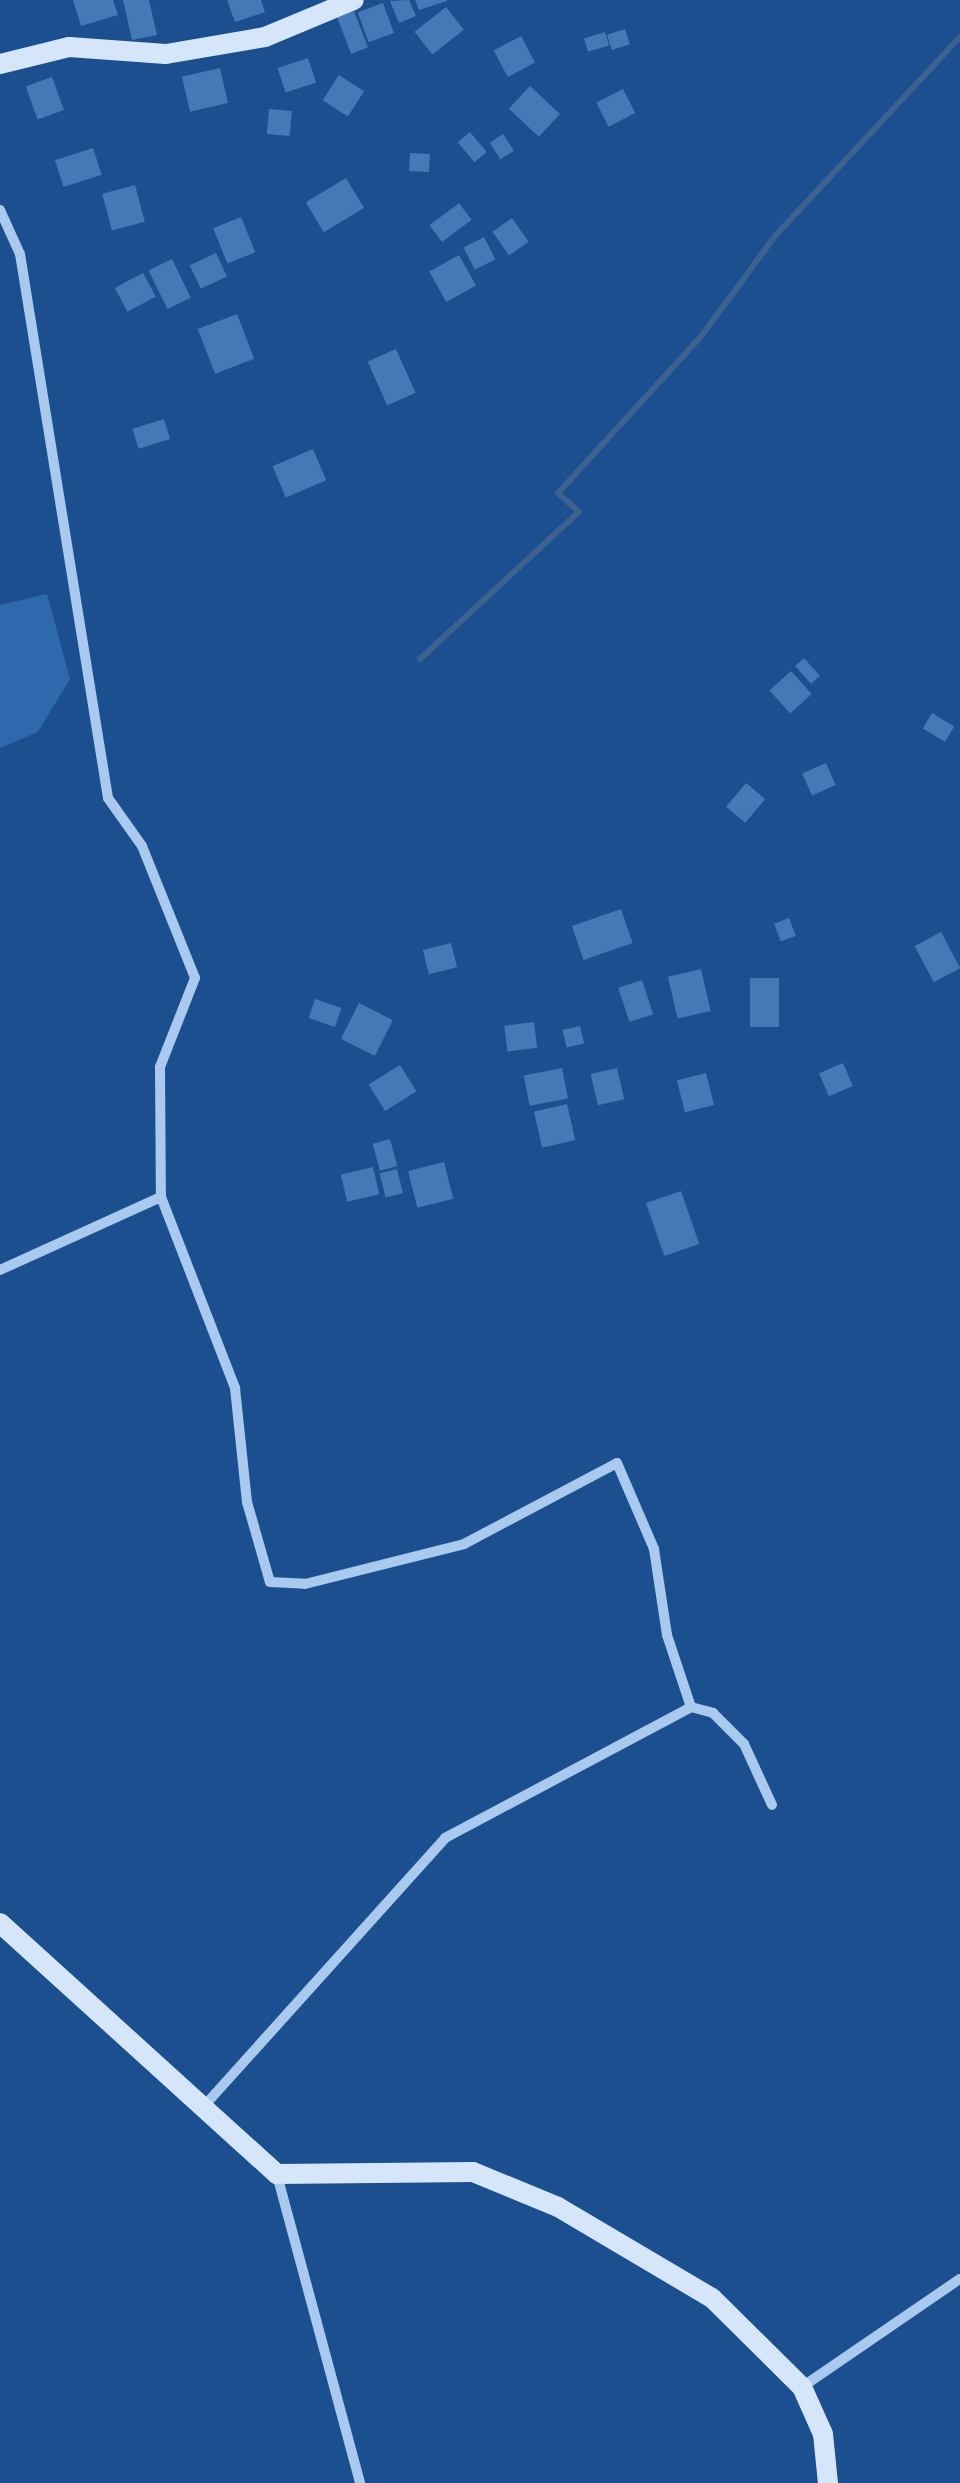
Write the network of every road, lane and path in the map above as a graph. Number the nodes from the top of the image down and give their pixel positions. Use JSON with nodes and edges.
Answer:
{"nodes":[{"id":1,"x":354,"y":0,"type":"edge"},
{"id":2,"x":0,"y":64,"type":"edge"},
{"id":3,"x":0,"y":210,"type":"edge"},
{"id":4,"x":160,"y":1197,"type":"junction"},
{"id":5,"x":0,"y":1270,"type":"edge"},
{"id":6,"x":691,"y":1707,"type":"junction"},
{"id":7,"x":772,"y":1806,"type":"dead end"},
{"id":8,"x":0,"y":1923,"type":"edge"},
{"id":9,"x":205,"y":2105,"type":"junction"},
{"id":10,"x":277,"y":2174,"type":"junction"},
{"id":11,"x":960,"y":2279,"type":"edge"},
{"id":12,"x":802,"y":2387,"type":"junction"},
{"id":13,"x":360,"y":2483,"type":"edge"},
{"id":14,"x":828,"y":2483,"type":"edge"}],
"edges":[{"from":1,"to":2,"type":"street"},
{"from":3,"to":4,"type":"street"},
{"from":4,"to":5,"type":"street"},
{"from":4,"to":6,"type":"street"},
{"from":6,"to":7,"type":"street"},
{"from":6,"to":9,"type":"street"},
{"from":8,"to":9,"type":"street"},
{"from":9,"to":10,"type":"street"},
{"from":10,"to":12,"type":"street"},
{"from":10,"to":13,"type":"street"},
{"from":11,"to":12,"type":"street"},
{"from":12,"to":14,"type":"street"}]}
